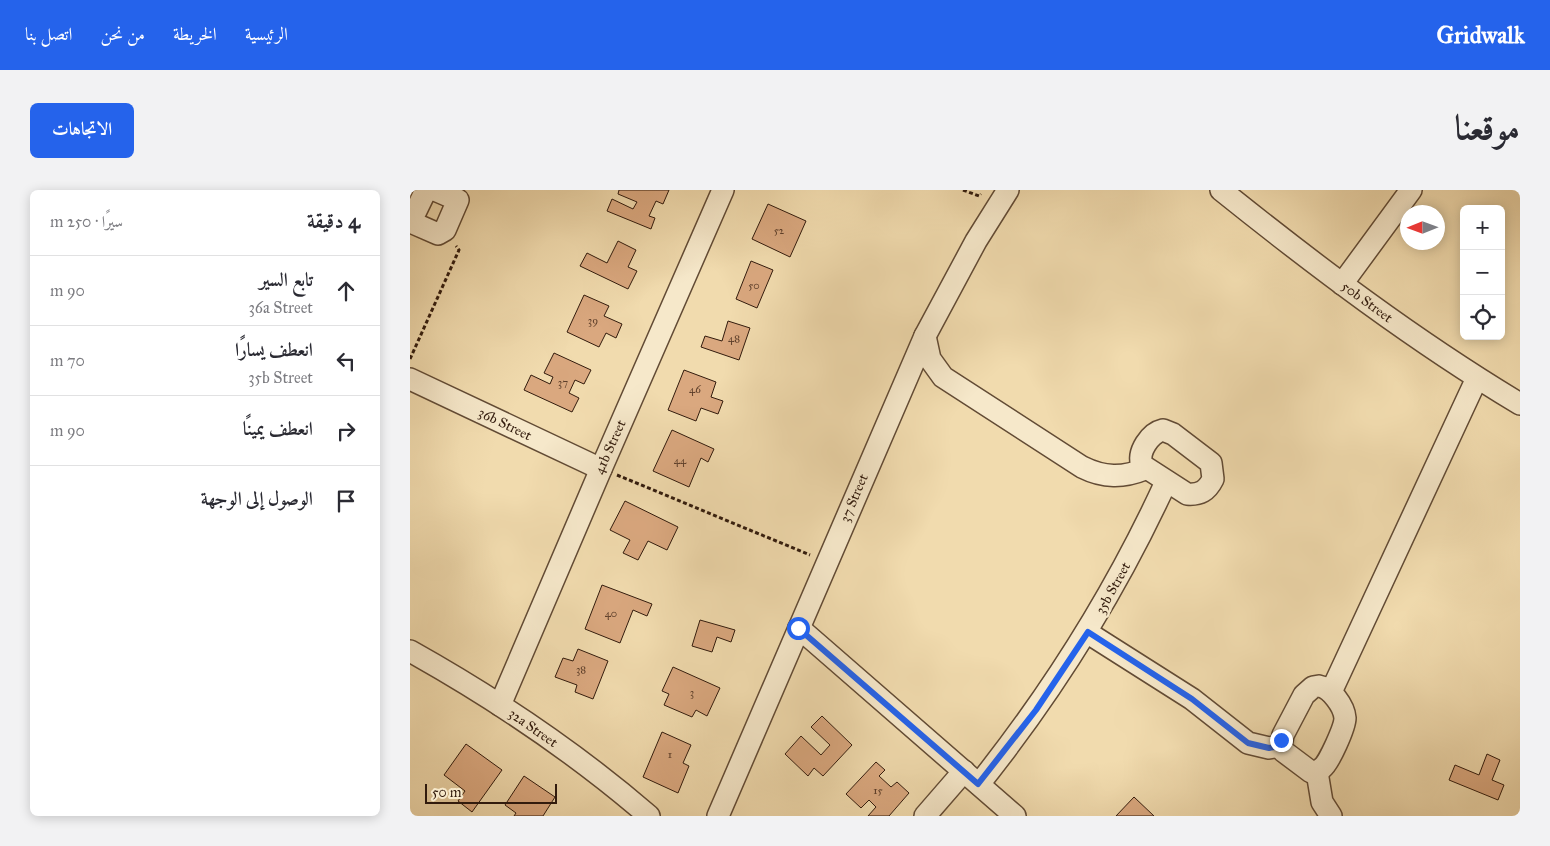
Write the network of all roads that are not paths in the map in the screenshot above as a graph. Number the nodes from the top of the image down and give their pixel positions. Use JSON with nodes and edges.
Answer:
{"nodes":[{"id":1,"x":426,"y":190,"type":"edge"},
{"id":2,"x":435,"y":190,"type":"edge"},
{"id":3,"x":723,"y":190,"type":"edge"},
{"id":4,"x":1008,"y":190,"type":"edge"},
{"id":5,"x":1221,"y":190,"type":"edge"},
{"id":6,"x":1411,"y":190,"type":"edge"},
{"id":7,"x":460,"y":195,"type":"edge"},
{"id":8,"x":1342,"y":284,"type":"junction"},
{"id":9,"x":924,"y":336,"type":"junction"},
{"id":10,"x":1477,"y":378,"type":"junction"},
{"id":11,"x":410,"y":379,"type":"edge"},
{"id":12,"x":1520,"y":404,"type":"edge"},
{"id":13,"x":601,"y":469,"type":"junction"},
{"id":14,"x":1145,"y":469,"type":"junction"},
{"id":15,"x":1166,"y":482,"type":"junction"},
{"id":16,"x":798,"y":628,"type":"junction"},
{"id":17,"x":1088,"y":632,"type":"junction"},
{"id":18,"x":410,"y":651,"type":"edge"},
{"id":19,"x":1331,"y":692,"type":"junction"},
{"id":20,"x":500,"y":705,"type":"junction"},
{"id":21,"x":1281,"y":746,"type":"junction"},
{"id":22,"x":1317,"y":772,"type":"junction"},
{"id":23,"x":971,"y":778,"type":"junction"},
{"id":24,"x":649,"y":816,"type":"edge"},
{"id":25,"x":718,"y":816,"type":"edge"},
{"id":26,"x":925,"y":816,"type":"edge"},
{"id":27,"x":1016,"y":816,"type":"edge"},
{"id":28,"x":1331,"y":816,"type":"edge"}],
"edges":[{"from":1,"to":7,"type":"street"},
{"from":2,"to":7,"type":"street"},
{"from":3,"to":13,"type":"street","name":"41b Street"},
{"from":4,"to":9,"type":"street","name":"37 Street"},
{"from":5,"to":8,"type":"street","name":"50b Street"},
{"from":6,"to":8,"type":"street"},
{"from":8,"to":10,"type":"street","name":"50b Street"},
{"from":9,"to":14,"type":"street"},
{"from":9,"to":16,"type":"street","name":"37 Street"},
{"from":10,"to":12,"type":"street","name":"50b Street"},
{"from":10,"to":19,"type":"street"},
{"from":11,"to":13,"type":"street","name":"36b Street"},
{"from":13,"to":20,"type":"street","name":"41b Street"},
{"from":14,"to":15,"type":"street"},
{"from":14,"to":15,"type":"street"},
{"from":15,"to":17,"type":"street","name":"35b Street"},
{"from":16,"to":23,"type":"street"},
{"from":16,"to":25,"type":"street","name":"37 Street"},
{"from":17,"to":21,"type":"street"},
{"from":17,"to":23,"type":"street","name":"35b Street"},
{"from":18,"to":20,"type":"street","name":"32a Street"},
{"from":19,"to":21,"type":"street"},
{"from":19,"to":22,"type":"street"},
{"from":20,"to":24,"type":"street","name":"32a Street"},
{"from":21,"to":22,"type":"street"},
{"from":22,"to":28,"type":"street"},
{"from":23,"to":26,"type":"street","name":"35b Street"},
{"from":23,"to":27,"type":"street"}]}
